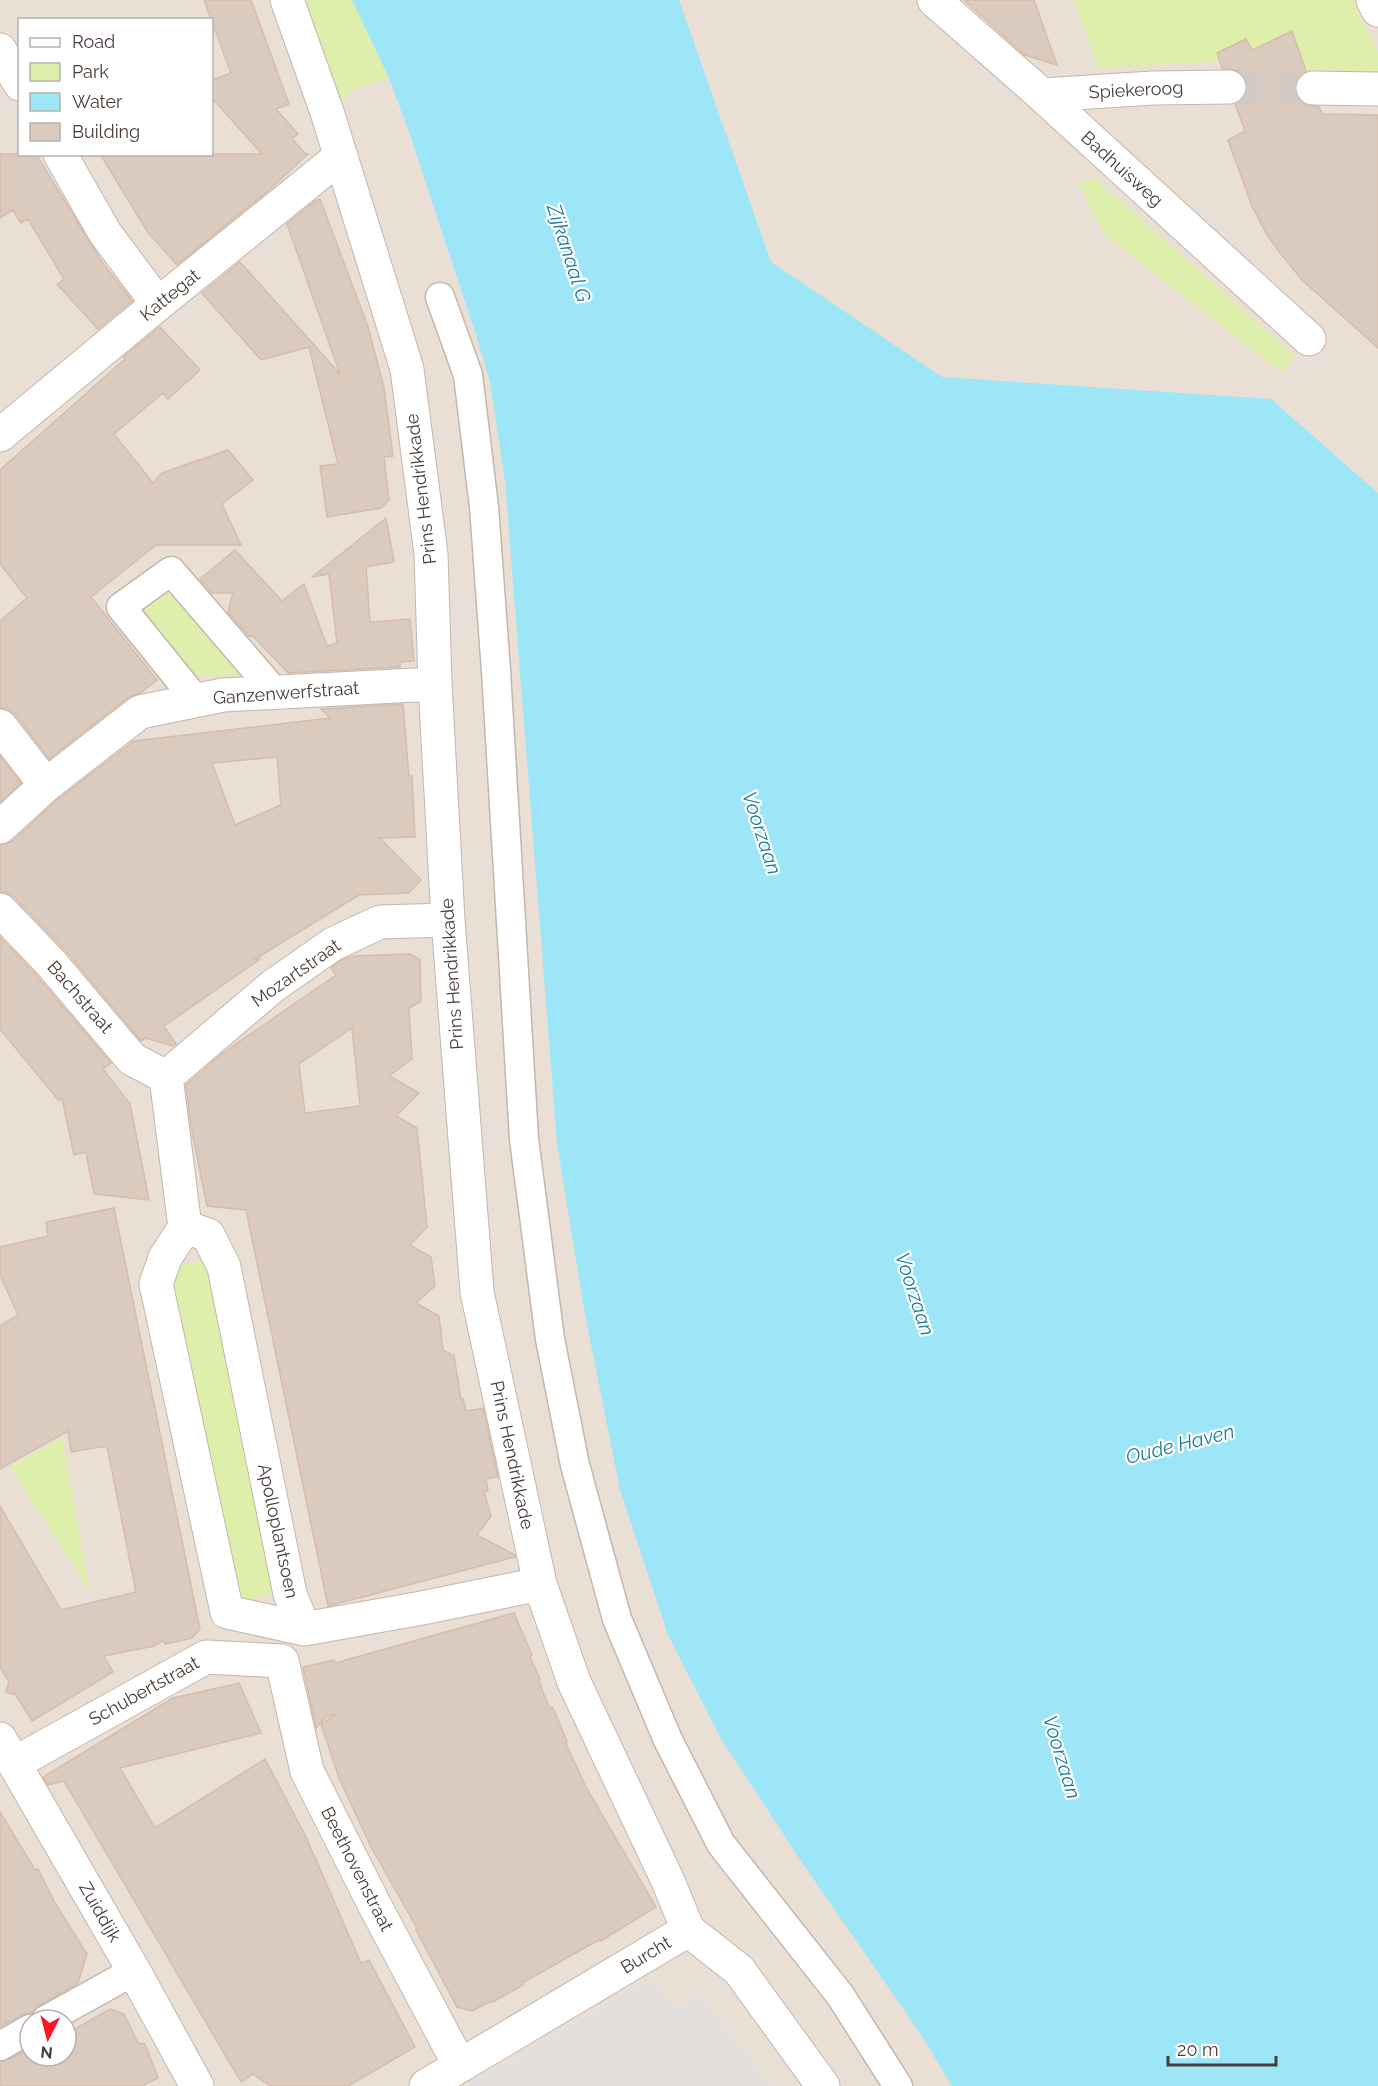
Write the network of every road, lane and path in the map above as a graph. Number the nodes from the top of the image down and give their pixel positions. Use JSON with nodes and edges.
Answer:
{"nodes":[{"id":1,"x":287,"y":0,"type":"edge"},
{"id":2,"x":934,"y":0,"type":"edge"},
{"id":3,"x":1373,"y":0,"type":"edge"},
{"id":4,"x":1378,"y":9,"type":"edge"},
{"id":5,"x":0,"y":50,"type":"edge"},
{"id":6,"x":18,"y":81,"type":"edge"},
{"id":7,"x":1229,"y":87,"type":"tunnel mouth"},
{"id":8,"x":1312,"y":88,"type":"tunnel mouth"},
{"id":9,"x":1378,"y":89,"type":"edge"},
{"id":10,"x":1042,"y":95,"type":"junction"},
{"id":11,"x":61,"y":156,"type":"edge"},
{"id":12,"x":341,"y":156,"type":"junction"},
{"id":13,"x":440,"y":297,"type":"dead end"},
{"id":14,"x":158,"y":304,"type":"junction"},
{"id":15,"x":1309,"y":339,"type":"dead end"},
{"id":16,"x":0,"y":435,"type":"edge"},
{"id":17,"x":435,"y":684,"type":"junction"},
{"id":18,"x":274,"y":692,"type":"junction"},
{"id":19,"x":196,"y":700,"type":"junction"},
{"id":20,"x":0,"y":726,"type":"edge"},
{"id":21,"x":46,"y":785,"type":"junction"},
{"id":22,"x":0,"y":827,"type":"edge"},
{"id":23,"x":0,"y":910,"type":"edge"},
{"id":24,"x":448,"y":920,"type":"junction"},
{"id":25,"x":166,"y":1077,"type":"junction"},
{"id":26,"x":185,"y":1227,"type":"junction"},
{"id":27,"x":540,"y":1584,"type":"junction"},
{"id":28,"x":304,"y":1629,"type":"junction"},
{"id":29,"x":282,"y":1660,"type":"joint"},
{"id":30,"x":7,"y":1751,"type":"edge"},
{"id":31,"x":688,"y":1930,"type":"junction"},
{"id":32,"x":134,"y":1971,"type":"junction"},
{"id":33,"x":68,"y":2008,"type":"edge"},
{"id":34,"x":18,"y":2036,"type":"edge"},
{"id":35,"x":0,"y":2046,"type":"edge"},
{"id":36,"x":460,"y":2066,"type":"junction"},
{"id":37,"x":197,"y":2086,"type":"edge"},
{"id":38,"x":426,"y":2086,"type":"edge"},
{"id":39,"x":823,"y":2086,"type":"edge"},
{"id":40,"x":898,"y":2086,"type":"edge"}],
"edges":[{"from":1,"to":12,"type":"street","name":"Prins Hendrikkade"},
{"from":2,"to":10,"type":"street","name":"Badhuisweg"},
{"from":3,"to":4,"type":"street"},
{"from":5,"to":6,"type":"street"},
{"from":7,"to":10,"type":"street","name":"Spiekeroog"},
{"from":8,"to":9,"type":"street"},
{"from":10,"to":15,"type":"street","name":"Badhuisweg"},
{"from":11,"to":14,"type":"street"},
{"from":12,"to":14,"type":"street","name":"Kattegat"},
{"from":12,"to":17,"type":"street","name":"Prins Hendrikkade"},
{"from":13,"to":40,"type":"street"},
{"from":14,"to":16,"type":"street","name":"Kattegat"},
{"from":17,"to":18,"type":"street","name":"Ganzenwerfstraat"},
{"from":17,"to":24,"type":"street","name":"Prins Hendrikkade"},
{"from":18,"to":19,"type":"street","name":"Ganzenwerfstraat"},
{"from":18,"to":19,"type":"street"},
{"from":19,"to":21,"type":"street","name":"Ganzenwerfstraat"},
{"from":20,"to":21,"type":"street"},
{"from":21,"to":22,"type":"street","name":"Ganzenwerfstraat"},
{"from":23,"to":25,"type":"street","name":"Bachstraat"},
{"from":24,"to":25,"type":"street","name":"Mozartstraat"},
{"from":24,"to":27,"type":"street","name":"Prins Hendrikkade"},
{"from":25,"to":26,"type":"street"},
{"from":26,"to":28,"type":"street","name":"Apolloplantsoen"},
{"from":26,"to":28,"type":"street","name":"Apolloplantsoen"},
{"from":27,"to":28,"type":"street"},
{"from":27,"to":31,"type":"street","name":"Prins Hendrikkade"},
{"from":29,"to":30,"type":"street","name":"Schubertstraat"},
{"from":29,"to":36,"type":"street","name":"Beethovenstraat"},
{"from":30,"to":32,"type":"street","name":"Zuiddijk"},
{"from":31,"to":36,"type":"street","name":"Burcht"},
{"from":31,"to":39,"type":"street","name":"Burcht"},
{"from":32,"to":33,"type":"street"},
{"from":32,"to":37,"type":"street","name":"Zuiddijk"},
{"from":34,"to":35,"type":"street"},
{"from":36,"to":38,"type":"street","name":"Burcht"}]}
